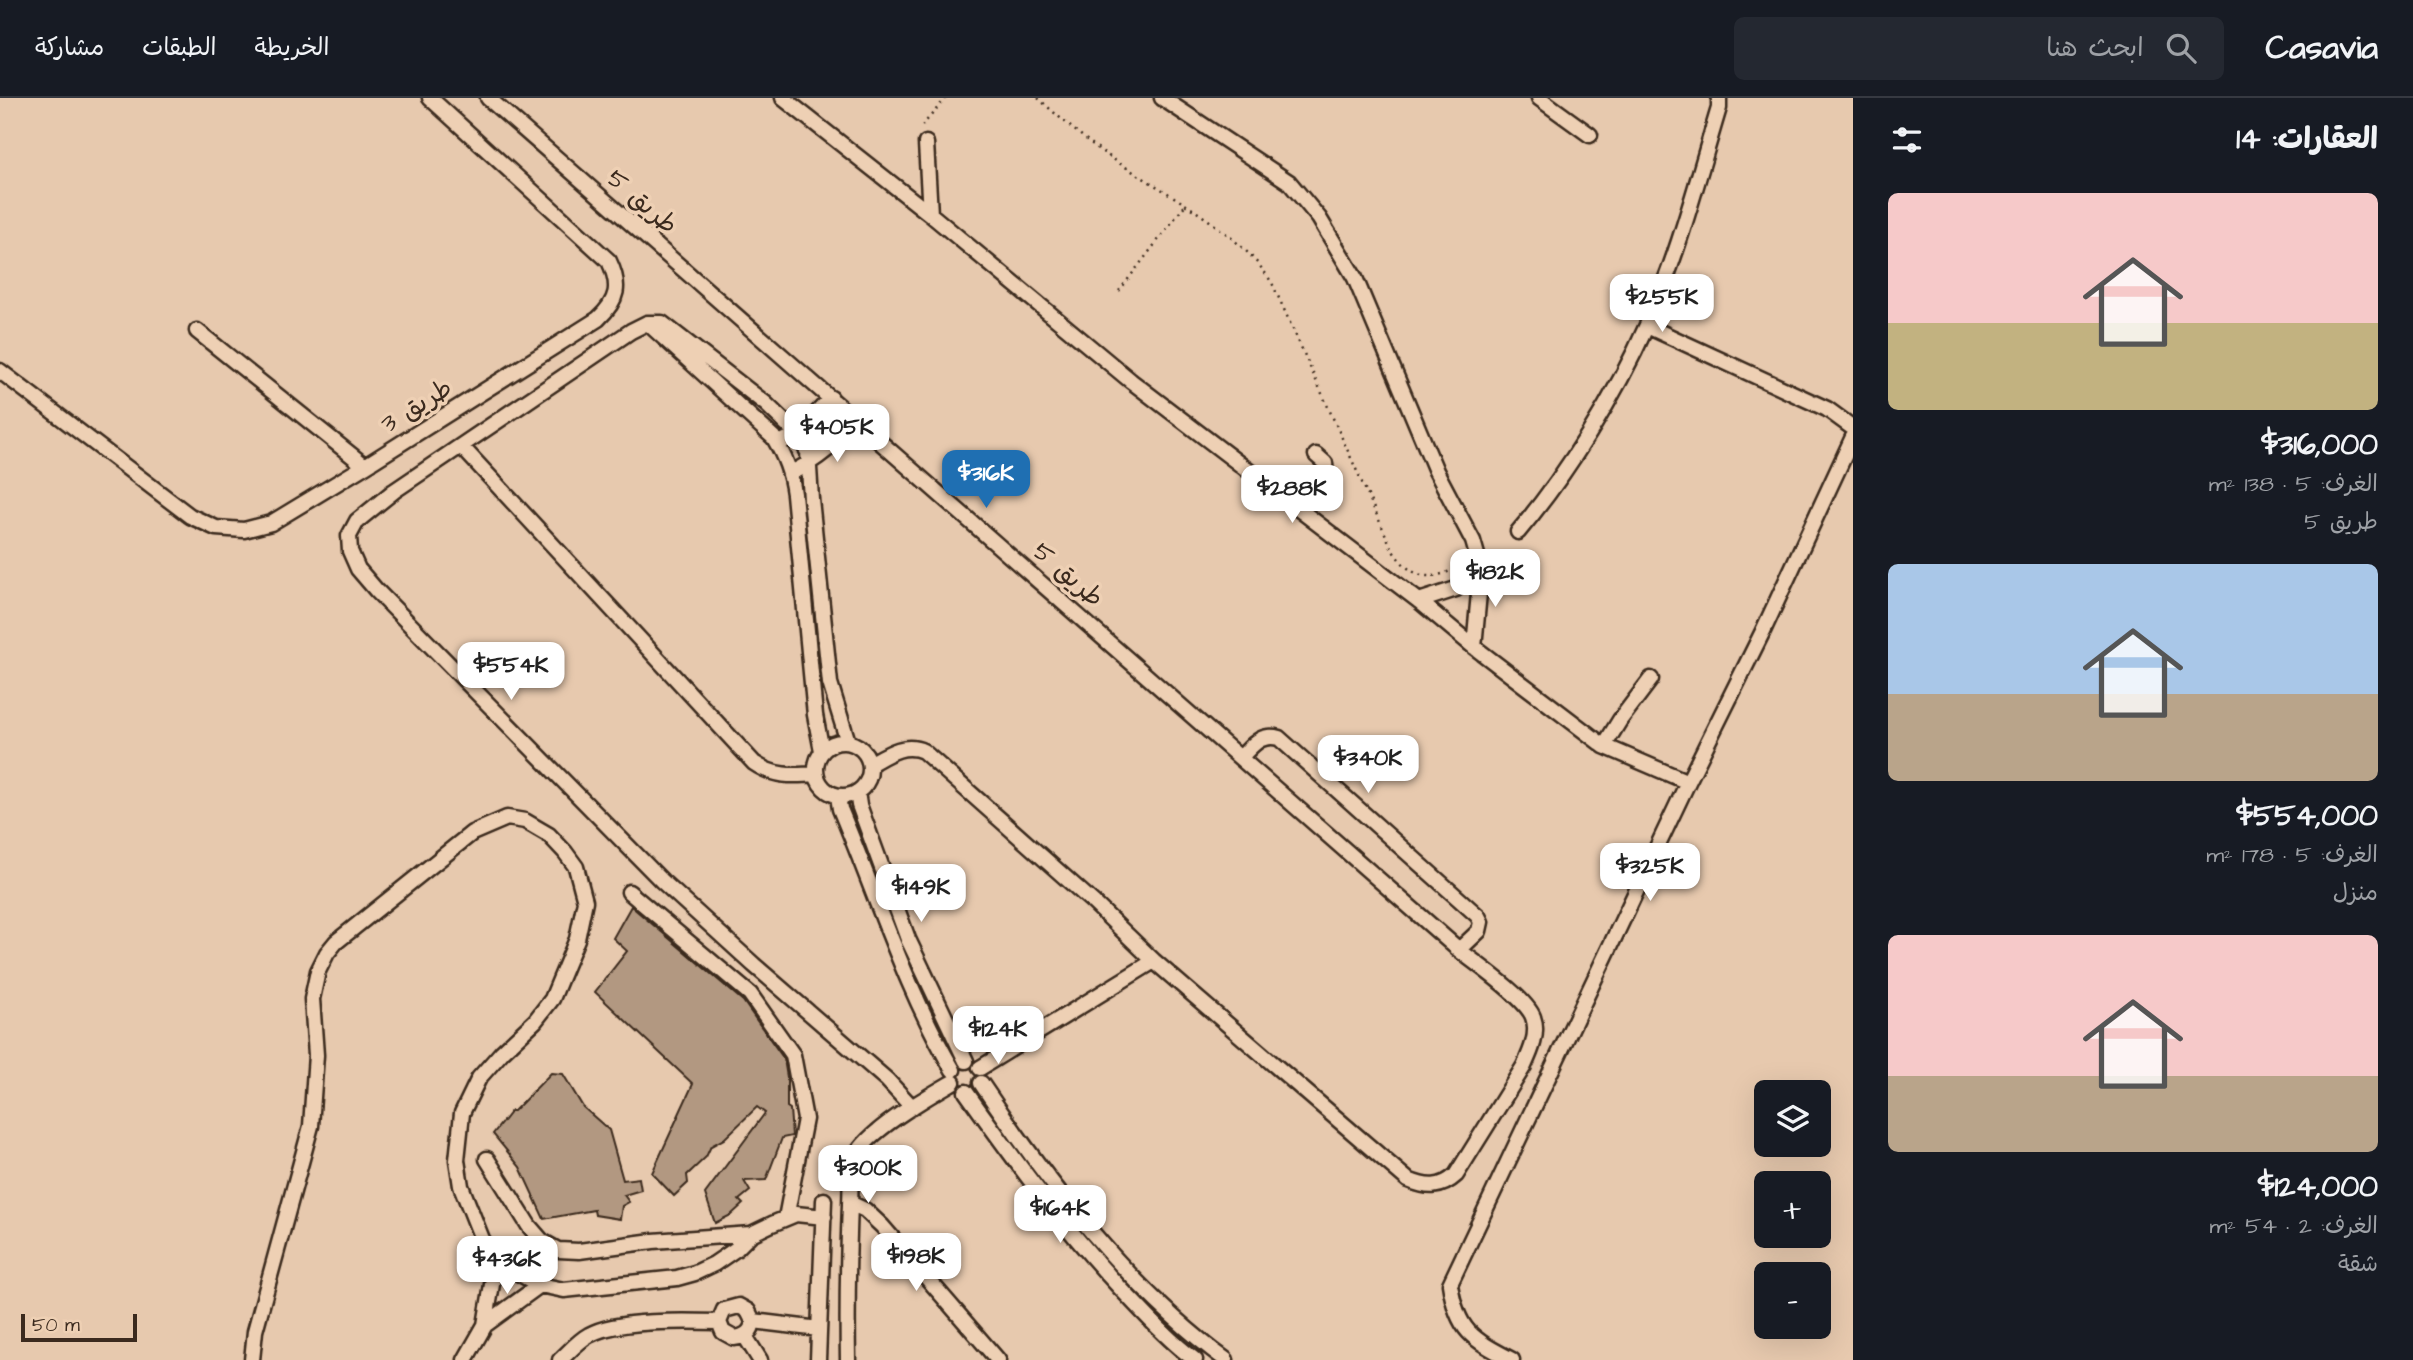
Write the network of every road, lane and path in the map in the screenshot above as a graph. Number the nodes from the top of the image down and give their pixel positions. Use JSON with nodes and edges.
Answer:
{"nodes":[{"id":1,"x":430,"y":98,"type":"edge"},
{"id":2,"x":488,"y":98,"type":"edge"},
{"id":3,"x":783,"y":98,"type":"edge"},
{"id":4,"x":946,"y":98,"type":"edge"},
{"id":5,"x":1038,"y":98,"type":"edge"},
{"id":6,"x":1162,"y":98,"type":"edge"},
{"id":7,"x":1539,"y":98,"type":"edge"},
{"id":8,"x":1719,"y":98,"type":"edge"},
{"id":9,"x":922,"y":126,"type":"dead end"},
{"id":10,"x":1590,"y":135,"type":"dead end"},
{"id":11,"x":926,"y":143,"type":"dead end"},
{"id":12,"x":1186,"y":204,"type":"junction"},
{"id":13,"x":930,"y":214,"type":"junction"},
{"id":14,"x":1119,"y":291,"type":"dead end"},
{"id":15,"x":647,"y":323,"type":"junction"},
{"id":16,"x":1647,"y":326,"type":"junction"},
{"id":17,"x":197,"y":331,"type":"dead end"},
{"id":18,"x":0,"y":371,"type":"edge"},
{"id":19,"x":831,"y":398,"type":"junction"},
{"id":20,"x":856,"y":420,"type":"junction"},
{"id":21,"x":1853,"y":428,"type":"edge"},
{"id":22,"x":797,"y":434,"type":"junction"},
{"id":23,"x":1853,"y":437,"type":"edge"},
{"id":24,"x":778,"y":444,"type":"junction"},
{"id":25,"x":462,"y":447,"type":"junction"},
{"id":26,"x":1316,"y":455,"type":"dead end"},
{"id":27,"x":810,"y":463,"type":"junction"},
{"id":28,"x":365,"y":466,"type":"junction"},
{"id":29,"x":791,"y":473,"type":"junction"},
{"id":30,"x":1302,"y":511,"type":"junction"},
{"id":31,"x":1518,"y":532,"type":"dead end"},
{"id":32,"x":1478,"y":563,"type":"junction"},
{"id":33,"x":1419,"y":601,"type":"junction"},
{"id":34,"x":1474,"y":647,"type":"junction"},
{"id":35,"x":1651,"y":679,"type":"dead end"},
{"id":36,"x":848,"y":742,"type":"junction"},
{"id":37,"x":1604,"y":746,"type":"junction"},
{"id":38,"x":821,"y":751,"type":"junction"},
{"id":39,"x":1241,"y":757,"type":"junction"},
{"id":40,"x":870,"y":764,"type":"junction"},
{"id":41,"x":816,"y":774,"type":"junction"},
{"id":42,"x":1688,"y":782,"type":"junction"},
{"id":43,"x":857,"y":792,"type":"junction"},
{"id":44,"x":838,"y":796,"type":"junction"},
{"id":45,"x":629,"y":892,"type":"dead end"},
{"id":46,"x":1460,"y":950,"type":"junction"},
{"id":47,"x":1154,"y":961,"type":"junction"},
{"id":48,"x":973,"y":1065,"type":"junction"},
{"id":49,"x":953,"y":1076,"type":"junction"},
{"id":50,"x":981,"y":1083,"type":"junction"},
{"id":51,"x":966,"y":1092,"type":"junction"},
{"id":52,"x":912,"y":1107,"type":"junction"},
{"id":53,"x":487,"y":1159,"type":"dead end"},
{"id":54,"x":824,"y":1200,"type":"dead end"},
{"id":55,"x":850,"y":1203,"type":"junction"},
{"id":56,"x":824,"y":1217,"type":"junction"},
{"id":57,"x":786,"y":1218,"type":"junction"},
{"id":58,"x":751,"y":1234,"type":"junction"},
{"id":59,"x":1111,"y":1254,"type":"junction"},
{"id":60,"x":495,"y":1261,"type":"junction"},
{"id":61,"x":1099,"y":1265,"type":"junction"},
{"id":62,"x":540,"y":1285,"type":"junction"},
{"id":63,"x":752,"y":1321,"type":"junction"},
{"id":64,"x":719,"y":1322,"type":"junction"},
{"id":65,"x":485,"y":1325,"type":"junction"},
{"id":66,"x":819,"y":1329,"type":"junction"},
{"id":67,"x":745,"y":1336,"type":"junction"},
{"id":68,"x":252,"y":1360,"type":"edge"},
{"id":69,"x":466,"y":1360,"type":"edge"},
{"id":70,"x":560,"y":1360,"type":"edge"},
{"id":71,"x":760,"y":1360,"type":"edge"},
{"id":72,"x":818,"y":1360,"type":"edge"},
{"id":73,"x":848,"y":1360,"type":"edge"},
{"id":74,"x":998,"y":1360,"type":"edge"},
{"id":75,"x":1195,"y":1360,"type":"edge"},
{"id":76,"x":1226,"y":1360,"type":"edge"},
{"id":77,"x":1512,"y":1360,"type":"edge"}],
"edges":[{"from":1,"to":28,"type":"street","name":"طريق 3"},
{"from":2,"to":19,"type":"street","name":"طريق 5"},
{"from":3,"to":13,"type":"street"},
{"from":4,"to":9,"type":"path"},
{"from":5,"to":12,"type":"path"},
{"from":6,"to":32,"type":"street"},
{"from":7,"to":10,"type":"street"},
{"from":8,"to":16,"type":"street"},
{"from":11,"to":13,"type":"street"},
{"from":12,"to":14,"type":"path"},
{"from":12,"to":32,"type":"path"},
{"from":13,"to":30,"type":"street"},
{"from":15,"to":22,"type":"street"},
{"from":15,"to":24,"type":"street"},
{"from":15,"to":25,"type":"street"},
{"from":16,"to":21,"type":"street"},
{"from":16,"to":31,"type":"street"},
{"from":17,"to":28,"type":"street"},
{"from":18,"to":28,"type":"street","name":"طريق 3"},
{"from":19,"to":20,"type":"street","name":"طريق 5"},
{"from":19,"to":22,"type":"street"},
{"from":20,"to":27,"type":"street"},
{"from":20,"to":39,"type":"street","name":"طريق 5"},
{"from":22,"to":24,"type":"street"},
{"from":22,"to":27,"type":"street"},
{"from":23,"to":42,"type":"street"},
{"from":24,"to":29,"type":"street"},
{"from":25,"to":41,"type":"street"},
{"from":25,"to":52,"type":"street"},
{"from":26,"to":30,"type":"street"},
{"from":27,"to":29,"type":"street"},
{"from":27,"to":36,"type":"street"},
{"from":29,"to":38,"type":"street"},
{"from":30,"to":33,"type":"street"},
{"from":32,"to":33,"type":"street"},
{"from":32,"to":34,"type":"street"},
{"from":33,"to":34,"type":"street"},
{"from":34,"to":37,"type":"street"},
{"from":35,"to":37,"type":"street"},
{"from":36,"to":38,"type":"street"},
{"from":36,"to":40,"type":"street"},
{"from":37,"to":42,"type":"street"},
{"from":38,"to":41,"type":"street"},
{"from":39,"to":46,"type":"street","name":"طريق 5"},
{"from":39,"to":46,"type":"street"},
{"from":40,"to":43,"type":"street"},
{"from":40,"to":47,"type":"street"},
{"from":41,"to":44,"type":"street"},
{"from":42,"to":77,"type":"street"},
{"from":43,"to":44,"type":"street"},
{"from":43,"to":48,"type":"street"},
{"from":44,"to":49,"type":"street"},
{"from":45,"to":57,"type":"street"},
{"from":46,"to":47,"type":"street","name":"طريق 5"},
{"from":47,"to":48,"type":"street"},
{"from":48,"to":49,"type":"street"},
{"from":48,"to":50,"type":"street"},
{"from":49,"to":51,"type":"street"},
{"from":49,"to":52,"type":"street"},
{"from":50,"to":51,"type":"street"},
{"from":50,"to":59,"type":"street"},
{"from":51,"to":61,"type":"street"},
{"from":52,"to":55,"type":"street"},
{"from":53,"to":58,"type":"street"},
{"from":54,"to":56,"type":"street"},
{"from":55,"to":73,"type":"street"},
{"from":55,"to":74,"type":"street"},
{"from":56,"to":57,"type":"street"},
{"from":56,"to":66,"type":"street"},
{"from":57,"to":58,"type":"street"},
{"from":58,"to":62,"type":"street"},
{"from":59,"to":61,"type":"street"},
{"from":59,"to":76,"type":"street"},
{"from":60,"to":62,"type":"street"},
{"from":60,"to":65,"type":"street"},
{"from":60,"to":68,"type":"street"},
{"from":61,"to":75,"type":"street"},
{"from":62,"to":65,"type":"street"},
{"from":63,"to":64,"type":"street"},
{"from":63,"to":66,"type":"street"},
{"from":63,"to":67,"type":"street"},
{"from":64,"to":67,"type":"street"},
{"from":64,"to":70,"type":"street"},
{"from":65,"to":69,"type":"street"},
{"from":66,"to":72,"type":"street"},
{"from":67,"to":71,"type":"street"}]}
